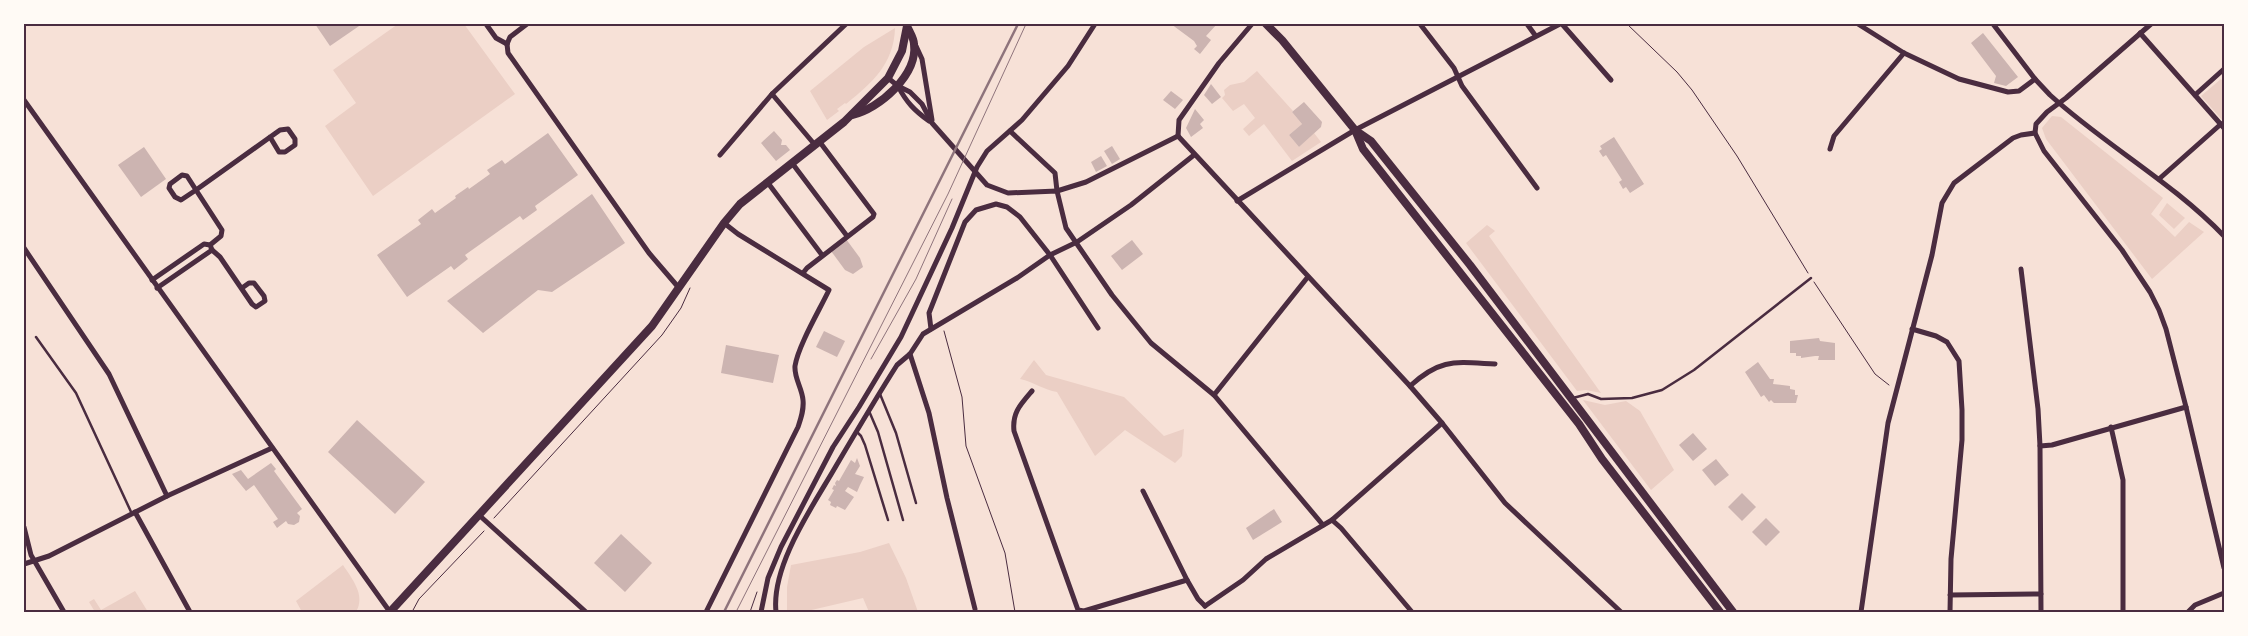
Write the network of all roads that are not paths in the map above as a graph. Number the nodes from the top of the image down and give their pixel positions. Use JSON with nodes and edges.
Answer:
{"nodes":[{"id":1,"x":486,"y":24,"type":"edge"},
{"id":2,"x":527,"y":24,"type":"edge"},
{"id":3,"x":846,"y":24,"type":"edge"},
{"id":4,"x":1093,"y":24,"type":"edge"},
{"id":5,"x":1252,"y":24,"type":"edge"},
{"id":6,"x":1266,"y":24,"type":"edge"},
{"id":7,"x":1420,"y":24,"type":"edge"},
{"id":8,"x":1527,"y":24,"type":"edge"},
{"id":9,"x":1561,"y":24,"type":"edge"},
{"id":10,"x":1858,"y":24,"type":"edge"},
{"id":11,"x":1993,"y":24,"type":"edge"},
{"id":12,"x":2150,"y":24,"type":"edge"},
{"id":13,"x":907,"y":25,"type":"edge"},
{"id":14,"x":2140,"y":33,"type":"junction"},
{"id":15,"x":1535,"y":35,"type":"junction"},
{"id":16,"x":914,"y":43,"type":"junction"},
{"id":17,"x":507,"y":44,"type":"junction"},
{"id":18,"x":1904,"y":53,"type":"junction"},
{"id":19,"x":2224,"y":69,"type":"edge"},
{"id":20,"x":2219,"y":74,"type":"junction"},
{"id":21,"x":1458,"y":77,"type":"junction"},
{"id":22,"x":888,"y":78,"type":"junction"},
{"id":23,"x":2035,"y":79,"type":"junction"},
{"id":24,"x":1611,"y":80,"type":"dead end"},
{"id":25,"x":2224,"y":80,"type":"edge"},
{"id":26,"x":898,"y":86,"type":"junction"},
{"id":27,"x":772,"y":94,"type":"junction"},
{"id":28,"x":2195,"y":95,"type":"junction"},
{"id":29,"x":24,"y":100,"type":"edge"},
{"id":30,"x":2059,"y":103,"type":"junction"},
{"id":31,"x":852,"y":115,"type":"junction"},
{"id":32,"x":932,"y":123,"type":"junction"},
{"id":33,"x":2223,"y":126,"type":"edge"},
{"id":34,"x":1356,"y":130,"type":"junction"},
{"id":35,"x":1010,"y":131,"type":"junction"},
{"id":36,"x":2035,"y":132,"type":"junction"},
{"id":37,"x":1178,"y":136,"type":"junction"},
{"id":38,"x":270,"y":137,"type":"junction"},
{"id":39,"x":817,"y":143,"type":"junction"},
{"id":40,"x":1830,"y":149,"type":"dead end"},
{"id":41,"x":720,"y":155,"type":"dead end"},
{"id":42,"x":1194,"y":155,"type":"junction"},
{"id":43,"x":792,"y":163,"type":"junction"},
{"id":44,"x":2159,"y":180,"type":"junction"},
{"id":45,"x":768,"y":183,"type":"junction"},
{"id":46,"x":1537,"y":188,"type":"dead end"},
{"id":47,"x":196,"y":190,"type":"junction"},
{"id":48,"x":1057,"y":191,"type":"junction"},
{"id":49,"x":1237,"y":201,"type":"junction"},
{"id":50,"x":724,"y":223,"type":"junction"},
{"id":51,"x":847,"y":236,"type":"junction"},
{"id":52,"x":2224,"y":236,"type":"edge"},
{"id":53,"x":1077,"y":242,"type":"junction"},
{"id":54,"x":24,"y":248,"type":"edge"},
{"id":55,"x":211,"y":248,"type":"junction"},
{"id":56,"x":822,"y":255,"type":"junction"},
{"id":57,"x":1050,"y":255,"type":"junction"},
{"id":58,"x":2021,"y":269,"type":"dead end"},
{"id":59,"x":803,"y":273,"type":"junction"},
{"id":60,"x":1307,"y":278,"type":"junction"},
{"id":61,"x":1810,"y":278,"type":"road end"},
{"id":62,"x":152,"y":280,"type":"junction"},
{"id":63,"x":157,"y":288,"type":"junction"},
{"id":64,"x":242,"y":288,"type":"junction"},
{"id":65,"x":679,"y":288,"type":"junction"},
{"id":66,"x":1098,"y":328,"type":"dead end"},
{"id":67,"x":931,"y":329,"type":"junction"},
{"id":68,"x":1912,"y":329,"type":"junction"},
{"id":69,"x":36,"y":337,"type":"dead end"},
{"id":70,"x":910,"y":354,"type":"junction"},
{"id":71,"x":1494,"y":364,"type":"dead end"},
{"id":72,"x":1410,"y":386,"type":"junction"},
{"id":73,"x":1032,"y":391,"type":"dead end"},
{"id":74,"x":879,"y":393,"type":"junction"},
{"id":75,"x":1214,"y":394,"type":"junction"},
{"id":76,"x":1571,"y":399,"type":"junction"},
{"id":77,"x":2186,"y":407,"type":"junction"},
{"id":78,"x":868,"y":410,"type":"junction"},
{"id":79,"x":1442,"y":422,"type":"junction"},
{"id":80,"x":2110,"y":427,"type":"junction"},
{"id":81,"x":856,"y":432,"type":"junction"},
{"id":82,"x":2040,"y":446,"type":"junction"},
{"id":83,"x":272,"y":448,"type":"junction"},
{"id":84,"x":1143,"y":491,"type":"dead end"},
{"id":85,"x":166,"y":496,"type":"junction"},
{"id":86,"x":916,"y":503,"type":"dead end"},
{"id":87,"x":133,"y":513,"type":"junction"},
{"id":88,"x":479,"y":515,"type":"junction"},
{"id":89,"x":888,"y":520,"type":"dead end"},
{"id":90,"x":903,"y":520,"type":"dead end"},
{"id":91,"x":1332,"y":520,"type":"junction"},
{"id":92,"x":1323,"y":524,"type":"junction"},
{"id":93,"x":24,"y":527,"type":"edge"},
{"id":94,"x":34,"y":561,"type":"junction"},
{"id":95,"x":24,"y":564,"type":"edge"},
{"id":96,"x":2224,"y":566,"type":"edge"},
{"id":97,"x":1187,"y":580,"type":"junction"},
{"id":98,"x":2224,"y":593,"type":"edge"},
{"id":99,"x":2041,"y":594,"type":"junction"},
{"id":100,"x":1950,"y":595,"type":"junction"},
{"id":101,"x":975,"y":609,"type":"dead end"},
{"id":102,"x":1204,"y":611,"type":"edge"},
{"id":103,"x":64,"y":612,"type":"edge"},
{"id":104,"x":190,"y":612,"type":"edge"},
{"id":105,"x":390,"y":612,"type":"edge"},
{"id":106,"x":586,"y":612,"type":"edge"},
{"id":107,"x":706,"y":612,"type":"edge"},
{"id":108,"x":761,"y":612,"type":"edge"},
{"id":109,"x":776,"y":612,"type":"edge"},
{"id":110,"x":1412,"y":612,"type":"edge"},
{"id":111,"x":1621,"y":612,"type":"edge"},
{"id":112,"x":1720,"y":612,"type":"edge"},
{"id":113,"x":1733,"y":612,"type":"edge"},
{"id":114,"x":1861,"y":612,"type":"edge"},
{"id":115,"x":1950,"y":612,"type":"edge"},
{"id":116,"x":2041,"y":612,"type":"edge"},
{"id":117,"x":2123,"y":612,"type":"edge"},
{"id":118,"x":2188,"y":612,"type":"edge"}],
"edges":[{"from":1,"to":17,"type":"street"},
{"from":2,"to":17,"type":"street"},
{"from":3,"to":27,"type":"street"},
{"from":4,"to":35,"type":"street"},
{"from":5,"to":37,"type":"street"},
{"from":6,"to":34,"type":"main road"},
{"from":7,"to":21,"type":"street"},
{"from":8,"to":15,"type":"street"},
{"from":9,"to":15,"type":"street"},
{"from":9,"to":24,"type":"street"},
{"from":10,"to":18,"type":"street"},
{"from":11,"to":23,"type":"street"},
{"from":12,"to":14,"type":"street"},
{"from":13,"to":16,"type":"main road"},
{"from":13,"to":22,"type":"main road"},
{"from":14,"to":28,"type":"street"},
{"from":14,"to":30,"type":"street"},
{"from":15,"to":21,"type":"street"},
{"from":16,"to":26,"type":"main road"},
{"from":16,"to":32,"type":"street"},
{"from":17,"to":65,"type":"street"},
{"from":18,"to":23,"type":"street"},
{"from":18,"to":40,"type":"street"},
{"from":19,"to":20,"type":"street"},
{"from":20,"to":25,"type":"street"},
{"from":20,"to":28,"type":"street"},
{"from":21,"to":34,"type":"street"},
{"from":21,"to":46,"type":"street"},
{"from":22,"to":26,"type":"street"},
{"from":22,"to":31,"type":"main road"},
{"from":23,"to":30,"type":"street"},
{"from":26,"to":31,"type":"main road"},
{"from":26,"to":32,"type":"street"},
{"from":26,"to":32,"type":"street"},
{"from":27,"to":39,"type":"street"},
{"from":27,"to":41,"type":"street"},
{"from":28,"to":33,"type":"street"},
{"from":29,"to":62,"type":"street"},
{"from":30,"to":36,"type":"street"},
{"from":30,"to":44,"type":"street"},
{"from":31,"to":39,"type":"main road"},
{"from":32,"to":48,"type":"street"},
{"from":33,"to":44,"type":"street"},
{"from":34,"to":49,"type":"street"},
{"from":34,"to":76,"type":"main road"},
{"from":34,"to":112,"type":"main road"},
{"from":35,"to":48,"type":"street"},
{"from":35,"to":108,"type":"street"},
{"from":36,"to":68,"type":"street"},
{"from":36,"to":77,"type":"street"},
{"from":37,"to":42,"type":"street"},
{"from":37,"to":48,"type":"street"},
{"from":38,"to":38,"type":"street"},
{"from":38,"to":47,"type":"street"},
{"from":39,"to":43,"type":"main road"},
{"from":39,"to":51,"type":"street"},
{"from":42,"to":49,"type":"street"},
{"from":42,"to":53,"type":"street"},
{"from":43,"to":45,"type":"main road"},
{"from":43,"to":51,"type":"street"},
{"from":44,"to":52,"type":"street"},
{"from":45,"to":50,"type":"main road"},
{"from":45,"to":56,"type":"street"},
{"from":47,"to":47,"type":"street"},
{"from":47,"to":55,"type":"street"},
{"from":48,"to":53,"type":"street"},
{"from":49,"to":60,"type":"street"},
{"from":50,"to":59,"type":"street"},
{"from":50,"to":65,"type":"main road"},
{"from":51,"to":56,"type":"street"},
{"from":53,"to":57,"type":"street"},
{"from":53,"to":75,"type":"street"},
{"from":54,"to":85,"type":"street"},
{"from":55,"to":62,"type":"street"},
{"from":55,"to":63,"type":"street"},
{"from":55,"to":64,"type":"street"},
{"from":56,"to":59,"type":"street"},
{"from":57,"to":66,"type":"street"},
{"from":57,"to":67,"type":"street"},
{"from":57,"to":67,"type":"street"},
{"from":58,"to":82,"type":"street"},
{"from":59,"to":107,"type":"street"},
{"from":60,"to":72,"type":"street"},
{"from":60,"to":75,"type":"street"},
{"from":61,"to":76,"type":"lane"},
{"from":62,"to":63,"type":"street"},
{"from":63,"to":83,"type":"street"},
{"from":64,"to":64,"type":"street"},
{"from":65,"to":88,"type":"main road"},
{"from":67,"to":70,"type":"street"},
{"from":68,"to":100,"type":"street"},
{"from":68,"to":114,"type":"street"},
{"from":69,"to":87,"type":"lane"},
{"from":70,"to":74,"type":"street"},
{"from":70,"to":101,"type":"street"},
{"from":71,"to":72,"type":"street"},
{"from":72,"to":79,"type":"street"},
{"from":73,"to":97,"type":"street"},
{"from":74,"to":78,"type":"street"},
{"from":74,"to":86,"type":"lane"},
{"from":75,"to":92,"type":"street"},
{"from":76,"to":113,"type":"main road"},
{"from":77,"to":80,"type":"street"},
{"from":77,"to":96,"type":"street"},
{"from":78,"to":81,"type":"street"},
{"from":78,"to":90,"type":"lane"},
{"from":79,"to":91,"type":"street"},
{"from":79,"to":111,"type":"street"},
{"from":80,"to":82,"type":"street"},
{"from":80,"to":117,"type":"street"},
{"from":81,"to":89,"type":"lane"},
{"from":81,"to":109,"type":"street"},
{"from":82,"to":99,"type":"street"},
{"from":83,"to":85,"type":"street"},
{"from":83,"to":105,"type":"street"},
{"from":84,"to":97,"type":"street"},
{"from":85,"to":87,"type":"street"},
{"from":87,"to":94,"type":"street"},
{"from":87,"to":104,"type":"street"},
{"from":88,"to":105,"type":"main road"},
{"from":88,"to":106,"type":"street"},
{"from":91,"to":92,"type":"street"},
{"from":91,"to":110,"type":"street"},
{"from":92,"to":102,"type":"street"},
{"from":93,"to":94,"type":"street"},
{"from":94,"to":95,"type":"street"},
{"from":94,"to":103,"type":"street"},
{"from":97,"to":102,"type":"street"},
{"from":98,"to":118,"type":"street"},
{"from":99,"to":100,"type":"street"},
{"from":99,"to":116,"type":"street"},
{"from":100,"to":115,"type":"street"}]}
